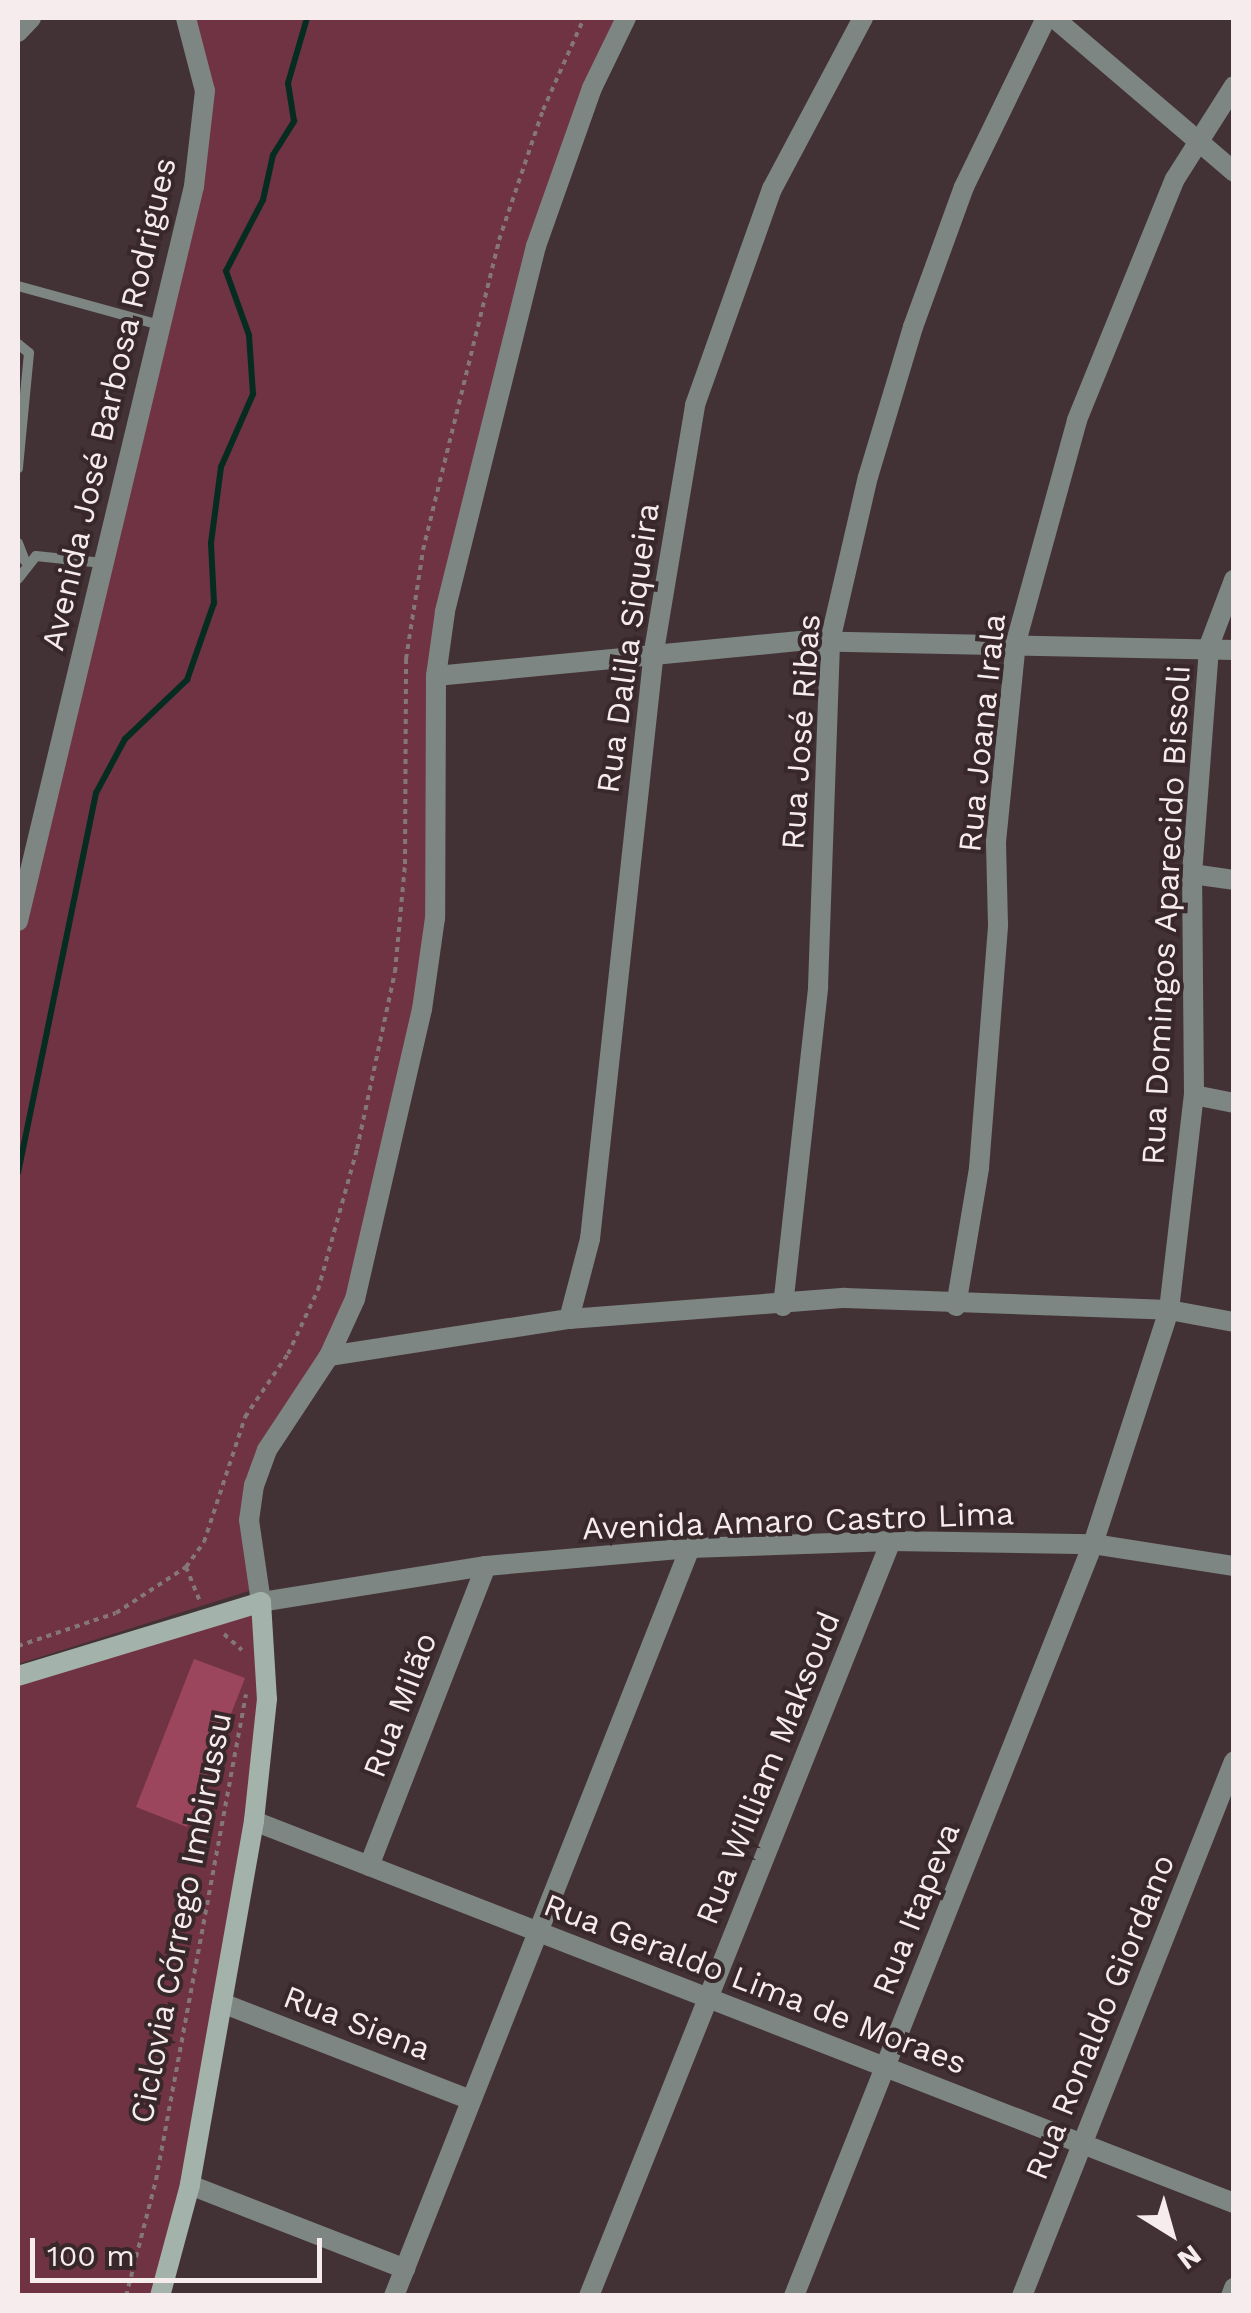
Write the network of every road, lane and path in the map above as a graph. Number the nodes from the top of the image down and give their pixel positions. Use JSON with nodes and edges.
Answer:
{"nodes":[{"id":1,"x":31,"y":18,"type":"edge"},
{"id":2,"x":186,"y":18,"type":"edge"},
{"id":3,"x":584,"y":18,"type":"edge"},
{"id":4,"x":626,"y":18,"type":"edge"},
{"id":5,"x":864,"y":18,"type":"edge"},
{"id":6,"x":1046,"y":18,"type":"edge"},
{"id":7,"x":1054,"y":18,"type":"edge"},
{"id":8,"x":18,"y":32,"type":"edge"},
{"id":9,"x":1234,"y":86,"type":"edge"},
{"id":10,"x":1195,"y":144,"type":"junction"},
{"id":11,"x":1234,"y":172,"type":"edge"},
{"id":12,"x":18,"y":286,"type":"edge"},
{"id":13,"x":161,"y":325,"type":"junction"},
{"id":14,"x":18,"y":344,"type":"edge"},
{"id":15,"x":18,"y":468,"type":"edge"},
{"id":16,"x":18,"y":543,"type":"edge"},
{"id":17,"x":26,"y":561,"type":"junction"},
{"id":18,"x":104,"y":563,"type":"junction"},
{"id":19,"x":18,"y":579,"type":"edge"},
{"id":20,"x":1234,"y":580,"type":"edge"},
{"id":21,"x":830,"y":641,"type":"junction"},
{"id":22,"x":1016,"y":642,"type":"junction"},
{"id":23,"x":1209,"y":646,"type":"junction"},
{"id":24,"x":1234,"y":650,"type":"edge"},
{"id":25,"x":654,"y":651,"type":"junction"},
{"id":26,"x":436,"y":676,"type":"junction"},
{"id":27,"x":24,"y":869,"type":"edge"},
{"id":28,"x":1192,"y":874,"type":"junction"},
{"id":29,"x":1234,"y":880,"type":"edge"},
{"id":30,"x":18,"y":921,"type":"edge"},
{"id":31,"x":1194,"y":1095,"type":"junction"},
{"id":32,"x":1234,"y":1103,"type":"edge"},
{"id":33,"x":783,"y":1306,"type":"junction"},
{"id":34,"x":956,"y":1306,"type":"junction"},
{"id":35,"x":1169,"y":1310,"type":"junction"},
{"id":36,"x":569,"y":1320,"type":"junction"},
{"id":37,"x":1234,"y":1322,"type":"edge"},
{"id":38,"x":329,"y":1356,"type":"junction"},
{"id":39,"x":891,"y":1541,"type":"junction"},
{"id":40,"x":1093,"y":1544,"type":"junction"},
{"id":41,"x":690,"y":1548,"type":"junction"},
{"id":42,"x":486,"y":1566,"type":"junction"},
{"id":43,"x":1234,"y":1566,"type":"edge"},
{"id":44,"x":186,"y":1567,"type":"junction"},
{"id":45,"x":261,"y":1602,"type":"junction"},
{"id":46,"x":206,"y":1616,"type":"junction"},
{"id":47,"x":18,"y":1646,"type":"edge"},
{"id":48,"x":244,"y":1662,"type":"dead end"},
{"id":49,"x":18,"y":1676,"type":"edge"},
{"id":50,"x":246,"y":1691,"type":"dead end"},
{"id":51,"x":1234,"y":1762,"type":"edge"},
{"id":52,"x":254,"y":1821,"type":"junction"},
{"id":53,"x":369,"y":1866,"type":"junction"},
{"id":54,"x":538,"y":1932,"type":"junction"},
{"id":55,"x":710,"y":1998,"type":"junction"},
{"id":56,"x":222,"y":2003,"type":"junction"},
{"id":57,"x":886,"y":2067,"type":"junction"},
{"id":58,"x":471,"y":2100,"type":"junction"},
{"id":59,"x":1082,"y":2144,"type":"junction"},
{"id":60,"x":190,"y":2185,"type":"junction"},
{"id":61,"x":1234,"y":2202,"type":"edge"},
{"id":62,"x":405,"y":2269,"type":"junction"},
{"id":63,"x":1234,"y":2288,"type":"edge"},
{"id":64,"x":126,"y":2296,"type":"edge"},
{"id":65,"x":160,"y":2296,"type":"edge"},
{"id":66,"x":394,"y":2296,"type":"edge"},
{"id":67,"x":589,"y":2296,"type":"edge"},
{"id":68,"x":794,"y":2296,"type":"edge"},
{"id":69,"x":1022,"y":2296,"type":"edge"},
{"id":70,"x":1231,"y":2296,"type":"edge"}],
"edges":[{"from":1,"to":8,"type":"street"},
{"from":2,"to":13,"type":"street","name":"Avenida José Barbosa Rodrigues"},
{"from":3,"to":44,"type":"path"},
{"from":4,"to":26,"type":"street"},
{"from":5,"to":25,"type":"street","name":"Rua Dalila Siqueira"},
{"from":6,"to":21,"type":"street","name":"Rua José Ribas"},
{"from":7,"to":10,"type":"street"},
{"from":9,"to":10,"type":"street","name":"Rua Joana Irala"},
{"from":10,"to":11,"type":"street"},
{"from":10,"to":22,"type":"street","name":"Rua Joana Irala"},
{"from":12,"to":13,"type":"lane"},
{"from":13,"to":18,"type":"street","name":"Avenida José Barbosa Rodrigues"},
{"from":14,"to":15,"type":"lane"},
{"from":16,"to":17,"type":"lane"},
{"from":17,"to":18,"type":"lane"},
{"from":17,"to":19,"type":"lane"},
{"from":18,"to":27,"type":"street","name":"Avenida José Barbosa Rodrigues"},
{"from":20,"to":23,"type":"street","name":"Rua Domingos Aparecido Bissoli"},
{"from":21,"to":22,"type":"street"},
{"from":21,"to":25,"type":"street"},
{"from":21,"to":33,"type":"street","name":"Rua José Ribas"},
{"from":22,"to":23,"type":"street"},
{"from":22,"to":34,"type":"street","name":"Rua Joana Irala"},
{"from":23,"to":24,"type":"street"},
{"from":23,"to":28,"type":"street","name":"Rua Domingos Aparecido Bissoli"},
{"from":25,"to":26,"type":"street"},
{"from":25,"to":36,"type":"street","name":"Rua Dalila Siqueira"},
{"from":26,"to":38,"type":"street"},
{"from":27,"to":30,"type":"street","name":"Avenida José Barbosa Rodrigues"},
{"from":28,"to":29,"type":"street"},
{"from":28,"to":31,"type":"street","name":"Rua Domingos Aparecido Bissoli"},
{"from":31,"to":32,"type":"street"},
{"from":31,"to":35,"type":"street","name":"Rua Domingos Aparecido Bissoli"},
{"from":33,"to":34,"type":"street"},
{"from":33,"to":36,"type":"street"},
{"from":34,"to":35,"type":"street"},
{"from":35,"to":37,"type":"street"},
{"from":35,"to":40,"type":"street","name":"Rua Domingos Aparecido Bissoli"},
{"from":36,"to":38,"type":"street"},
{"from":38,"to":45,"type":"street"},
{"from":39,"to":40,"type":"street","name":"Avenida Amaro Castro Lima"},
{"from":39,"to":41,"type":"street","name":"Avenida Amaro Castro Lima"},
{"from":39,"to":55,"type":"street","name":"Rua William Maksoud"},
{"from":40,"to":43,"type":"street","name":"Avenida Amaro Castro Lima"},
{"from":40,"to":57,"type":"street","name":"Rua Itapeva"},
{"from":41,"to":42,"type":"street","name":"Avenida Amaro Castro Lima"},
{"from":41,"to":54,"type":"street"},
{"from":42,"to":45,"type":"street","name":"Avenida Amaro Castro Lima"},
{"from":42,"to":53,"type":"street","name":"Rua Milão"},
{"from":44,"to":46,"type":"path"},
{"from":44,"to":47,"type":"path"},
{"from":45,"to":46,"type":"main road","name":"Avenida Amaro Castro Lima"},
{"from":45,"to":52,"type":"main road"},
{"from":46,"to":48,"type":"path"},
{"from":46,"to":49,"type":"main road","name":"Avenida Amaro Castro Lima"},
{"from":50,"to":64,"type":"path","name":"Ciclovia Córrego Imbirussu"},
{"from":51,"to":59,"type":"street","name":"Rua Ronaldo Giordano"},
{"from":52,"to":53,"type":"street","name":"Rua Geraldo Lima de Moraes"},
{"from":52,"to":56,"type":"main road"},
{"from":53,"to":54,"type":"street","name":"Rua Geraldo Lima de Moraes"},
{"from":54,"to":55,"type":"street","name":"Rua Geraldo Lima de Moraes"},
{"from":54,"to":58,"type":"street"},
{"from":55,"to":57,"type":"street","name":"Rua Geraldo Lima de Moraes"},
{"from":55,"to":67,"type":"street","name":"Rua William Maksoud"},
{"from":56,"to":58,"type":"street","name":"Rua Siena"},
{"from":56,"to":60,"type":"main road"},
{"from":57,"to":59,"type":"street","name":"Rua Geraldo Lima de Moraes"},
{"from":57,"to":68,"type":"street","name":"Rua Itapeva"},
{"from":58,"to":62,"type":"street"},
{"from":59,"to":61,"type":"street","name":"Rua Geraldo Lima de Moraes"},
{"from":59,"to":69,"type":"street","name":"Rua Ronaldo Giordano"},
{"from":60,"to":62,"type":"street"},
{"from":60,"to":65,"type":"main road"},
{"from":62,"to":66,"type":"street"},
{"from":63,"to":70,"type":"street"}]}
